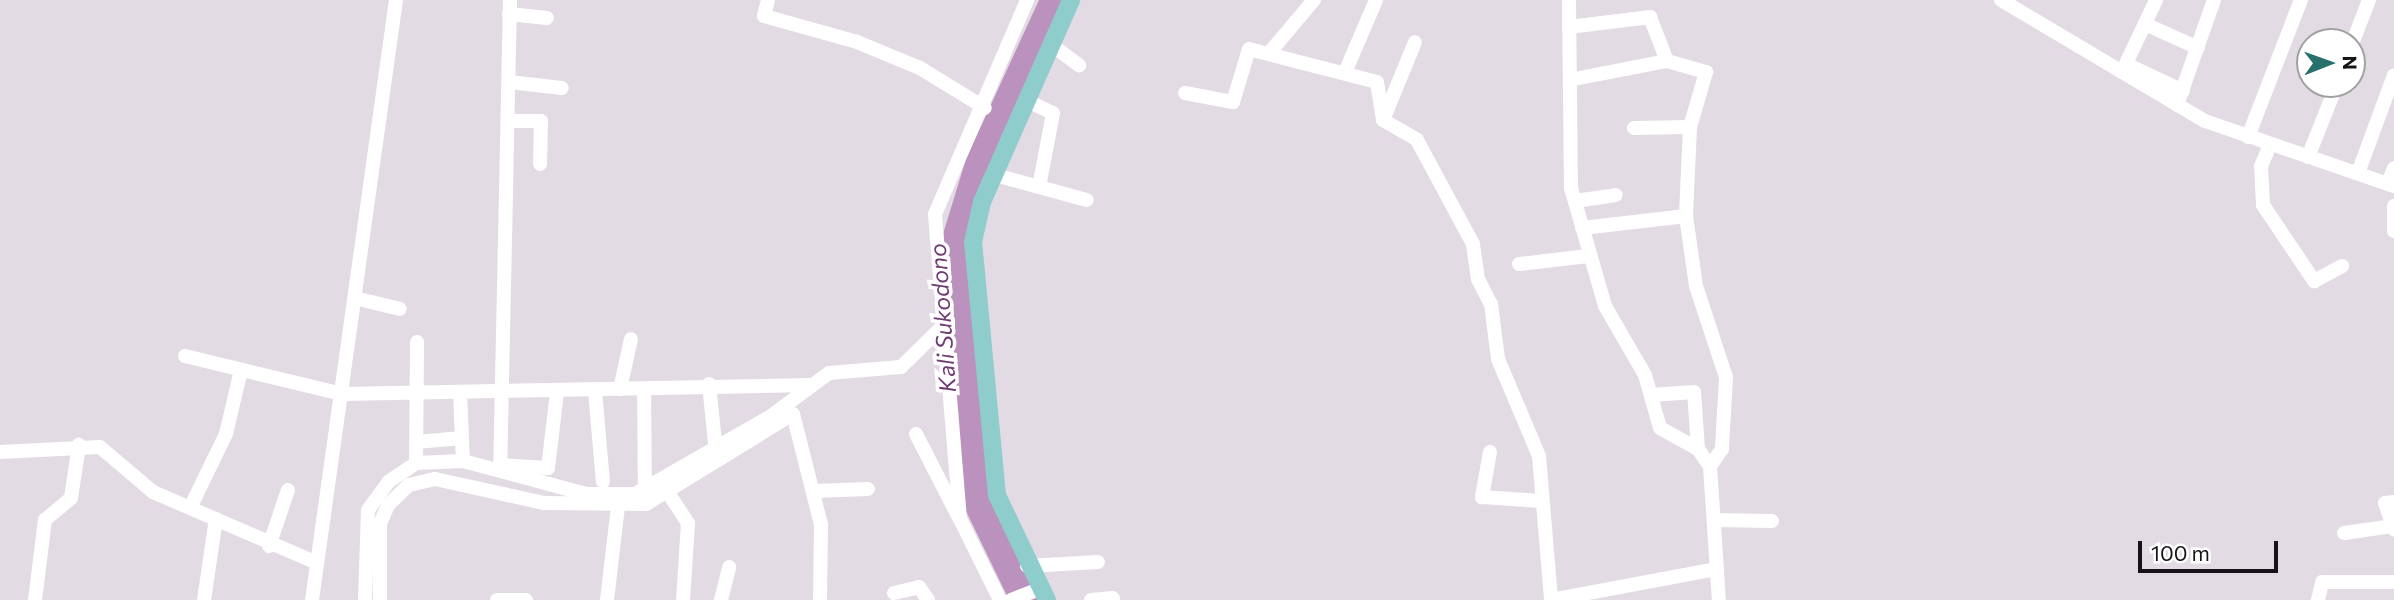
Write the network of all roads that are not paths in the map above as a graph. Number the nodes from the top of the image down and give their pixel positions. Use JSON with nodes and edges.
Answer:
{"nodes":[{"id":1,"x":396,"y":0,"type":"edge"},
{"id":2,"x":768,"y":0,"type":"edge"},
{"id":3,"x":1027,"y":0,"type":"edge"},
{"id":4,"x":1314,"y":0,"type":"edge"},
{"id":5,"x":1376,"y":0,"type":"edge"},
{"id":6,"x":1569,"y":0,"type":"edge"},
{"id":7,"x":2001,"y":0,"type":"edge"},
{"id":8,"x":2156,"y":0,"type":"edge"},
{"id":9,"x":2214,"y":0,"type":"edge"},
{"id":10,"x":2301,"y":0,"type":"edge"},
{"id":11,"x":2369,"y":0,"type":"edge"},
{"id":12,"x":1066,"y":2,"type":"edge"},
{"id":13,"x":510,"y":7,"type":"edge"},
{"id":14,"x":547,"y":18,"type":"dead end"},
{"id":15,"x":2144,"y":24,"type":"junction"},
{"id":16,"x":1569,"y":27,"type":"junction"},
{"id":17,"x":2358,"y":28,"type":"edge"},
{"id":18,"x":1415,"y":42,"type":"dead end"},
{"id":19,"x":1052,"y":45,"type":"junction"},
{"id":20,"x":2198,"y":48,"type":"junction"},
{"id":21,"x":1270,"y":52,"type":"junction"},
{"id":22,"x":1667,"y":61,"type":"junction"},
{"id":23,"x":1079,"y":65,"type":"dead end"},
{"id":24,"x":2124,"y":68,"type":"junction"},
{"id":25,"x":1346,"y":70,"type":"junction"},
{"id":26,"x":2394,"y":75,"type":"edge"},
{"id":27,"x":1574,"y":79,"type":"junction"},
{"id":28,"x":509,"y":82,"type":"junction"},
{"id":29,"x":562,"y":88,"type":"dead end"},
{"id":30,"x":2183,"y":91,"type":"junction"},
{"id":31,"x":1185,"y":93,"type":"dead end"},
{"id":32,"x":2331,"y":98,"type":"edge"},
{"id":33,"x":1030,"y":102,"type":"junction"},
{"id":34,"x":2177,"y":105,"type":"junction"},
{"id":35,"x":985,"y":107,"type":"junction"},
{"id":36,"x":1383,"y":120,"type":"junction"},
{"id":37,"x":508,"y":121,"type":"junction"},
{"id":38,"x":1690,"y":127,"type":"junction"},
{"id":39,"x":1634,"y":128,"type":"dead end"},
{"id":40,"x":2248,"y":137,"type":"junction"},
{"id":41,"x":2270,"y":145,"type":"junction"},
{"id":42,"x":2308,"y":157,"type":"junction"},
{"id":43,"x":540,"y":164,"type":"dead end"},
{"id":44,"x":2394,"y":168,"type":"edge"},
{"id":45,"x":2358,"y":173,"type":"junction"},
{"id":46,"x":995,"y":175,"type":"junction"},
{"id":47,"x":2391,"y":185,"type":"edge"},
{"id":48,"x":1039,"y":187,"type":"junction"},
{"id":49,"x":1616,"y":195,"type":"dead end"},
{"id":50,"x":1087,"y":200,"type":"dead end"},
{"id":51,"x":1575,"y":201,"type":"junction"},
{"id":52,"x":2394,"y":206,"type":"edge"},
{"id":53,"x":1686,"y":216,"type":"junction"},
{"id":54,"x":1582,"y":228,"type":"junction"},
{"id":55,"x":2394,"y":231,"type":"edge"},
{"id":56,"x":1589,"y":256,"type":"junction"},
{"id":57,"x":1519,"y":264,"type":"dead end"},
{"id":58,"x":2342,"y":266,"type":"dead end"},
{"id":59,"x":355,"y":298,"type":"junction"},
{"id":60,"x":400,"y":309,"type":"dead end"},
{"id":61,"x":948,"y":328,"type":"junction"},
{"id":62,"x":631,"y":339,"type":"dead end"},
{"id":63,"x":417,"y":342,"type":"dead end"},
{"id":64,"x":185,"y":356,"type":"dead end"},
{"id":65,"x":241,"y":370,"type":"junction"},
{"id":66,"x":709,"y":384,"type":"junction"},
{"id":67,"x":811,"y":385,"type":"junction"},
{"id":68,"x":644,"y":388,"type":"junction"},
{"id":69,"x":620,"y":389,"type":"junction"},
{"id":70,"x":504,"y":391,"type":"junction"},
{"id":71,"x":595,"y":391,"type":"junction"},
{"id":72,"x":415,"y":392,"type":"junction"},
{"id":73,"x":460,"y":393,"type":"junction"},
{"id":74,"x":556,"y":393,"type":"junction"},
{"id":75,"x":342,"y":394,"type":"junction"},
{"id":76,"x":1651,"y":395,"type":"junction"},
{"id":77,"x":916,"y":434,"type":"dead end"},
{"id":78,"x":462,"y":438,"type":"junction"},
{"id":79,"x":416,"y":442,"type":"junction"},
{"id":80,"x":715,"y":443,"type":"junction"},
{"id":81,"x":79,"y":445,"type":"junction"},
{"id":82,"x":1698,"y":449,"type":"junction"},
{"id":83,"x":0,"y":452,"type":"edge"},
{"id":84,"x":1490,"y":452,"type":"dead end"},
{"id":85,"x":463,"y":461,"type":"junction"},
{"id":86,"x":416,"y":463,"type":"junction"},
{"id":87,"x":1710,"y":466,"type":"junction"},
{"id":88,"x":603,"y":482,"type":"dead end"},
{"id":89,"x":868,"y":489,"type":"dead end"},
{"id":90,"x":288,"y":490,"type":"dead end"},
{"id":91,"x":814,"y":491,"type":"junction"},
{"id":92,"x":669,"y":494,"type":"junction"},
{"id":93,"x":645,"y":497,"type":"junction"},
{"id":94,"x":1541,"y":502,"type":"junction"},
{"id":95,"x":2394,"y":502,"type":"edge"},
{"id":96,"x":191,"y":506,"type":"junction"},
{"id":97,"x":618,"y":507,"type":"junction"},
{"id":98,"x":216,"y":519,"type":"junction"},
{"id":99,"x":960,"y":519,"type":"junction"},
{"id":100,"x":1714,"y":520,"type":"junction"},
{"id":101,"x":1772,"y":521,"type":"dead end"},
{"id":102,"x":2393,"y":527,"type":"edge"},
{"id":103,"x":2344,"y":533,"type":"dead end"},
{"id":104,"x":372,"y":543,"type":"junction"},
{"id":105,"x":269,"y":545,"type":"junction"},
{"id":106,"x":315,"y":562,"type":"junction"},
{"id":107,"x":1098,"y":562,"type":"dead end"},
{"id":108,"x":729,"y":566,"type":"dead end"},
{"id":109,"x":1027,"y":566,"type":"junction"},
{"id":110,"x":1717,"y":569,"type":"junction"},
{"id":111,"x":372,"y":570,"type":"junction"},
{"id":112,"x":2394,"y":582,"type":"edge"},
{"id":113,"x":894,"y":593,"type":"dead end"},
{"id":114,"x":1041,"y":593,"type":"edge"},
{"id":115,"x":1113,"y":598,"type":"dead end"},
{"id":116,"x":35,"y":600,"type":"edge"},
{"id":117,"x":204,"y":600,"type":"edge"},
{"id":118,"x":312,"y":600,"type":"edge"},
{"id":119,"x":365,"y":600,"type":"edge"},
{"id":120,"x":380,"y":600,"type":"edge"},
{"id":121,"x":497,"y":600,"type":"edge"},
{"id":122,"x":526,"y":600,"type":"edge"},
{"id":123,"x":607,"y":600,"type":"edge"},
{"id":124,"x":683,"y":600,"type":"edge"},
{"id":125,"x":721,"y":600,"type":"edge"},
{"id":126,"x":820,"y":600,"type":"edge"},
{"id":127,"x":928,"y":600,"type":"edge"},
{"id":128,"x":1000,"y":600,"type":"edge"},
{"id":129,"x":1010,"y":600,"type":"edge"},
{"id":130,"x":1091,"y":600,"type":"edge"},
{"id":131,"x":1551,"y":600,"type":"edge"},
{"id":132,"x":1719,"y":600,"type":"edge"},
{"id":133,"x":2318,"y":600,"type":"edge"}],
"edges":[{"from":1,"to":59,"type":"street"},
{"from":2,"to":35,"type":"street"},
{"from":3,"to":35,"type":"street"},
{"from":4,"to":21,"type":"street"},
{"from":5,"to":25,"type":"street"},
{"from":6,"to":16,"type":"street"},
{"from":7,"to":24,"type":"street"},
{"from":8,"to":15,"type":"street"},
{"from":9,"to":20,"type":"street"},
{"from":10,"to":40,"type":"street"},
{"from":11,"to":17,"type":"street"},
{"from":12,"to":19,"type":"main road"},
{"from":13,"to":14,"type":"street"},
{"from":13,"to":28,"type":"street"},
{"from":15,"to":20,"type":"street"},
{"from":15,"to":24,"type":"street"},
{"from":16,"to":22,"type":"street"},
{"from":16,"to":27,"type":"street"},
{"from":18,"to":36,"type":"street"},
{"from":19,"to":23,"type":"street"},
{"from":19,"to":33,"type":"main road"},
{"from":20,"to":30,"type":"street"},
{"from":21,"to":25,"type":"street"},
{"from":21,"to":31,"type":"street"},
{"from":22,"to":27,"type":"street"},
{"from":22,"to":38,"type":"street"},
{"from":24,"to":30,"type":"street"},
{"from":24,"to":34,"type":"street"},
{"from":25,"to":36,"type":"street"},
{"from":26,"to":45,"type":"street"},
{"from":27,"to":51,"type":"street"},
{"from":28,"to":29,"type":"street"},
{"from":28,"to":37,"type":"street"},
{"from":30,"to":34,"type":"street"},
{"from":32,"to":42,"type":"street"},
{"from":33,"to":46,"type":"main road"},
{"from":33,"to":48,"type":"street"},
{"from":34,"to":40,"type":"street"},
{"from":35,"to":61,"type":"street"},
{"from":36,"to":94,"type":"street"},
{"from":37,"to":43,"type":"street"},
{"from":37,"to":70,"type":"street"},
{"from":38,"to":39,"type":"street"},
{"from":38,"to":53,"type":"street"},
{"from":40,"to":41,"type":"street"},
{"from":41,"to":42,"type":"street"},
{"from":41,"to":58,"type":"street"},
{"from":42,"to":45,"type":"street"},
{"from":44,"to":47,"type":"street"},
{"from":45,"to":47,"type":"street"},
{"from":46,"to":48,"type":"street"},
{"from":46,"to":109,"type":"main road"},
{"from":48,"to":50,"type":"street"},
{"from":49,"to":51,"type":"street"},
{"from":51,"to":54,"type":"street"},
{"from":52,"to":55,"type":"street"},
{"from":53,"to":54,"type":"street"},
{"from":53,"to":87,"type":"street"},
{"from":54,"to":56,"type":"street"},
{"from":56,"to":57,"type":"street"},
{"from":56,"to":76,"type":"street"},
{"from":59,"to":60,"type":"street"},
{"from":59,"to":75,"type":"street"},
{"from":61,"to":67,"type":"street"},
{"from":61,"to":99,"type":"street"},
{"from":62,"to":69,"type":"street"},
{"from":63,"to":72,"type":"street"},
{"from":64,"to":65,"type":"street"},
{"from":65,"to":75,"type":"street"},
{"from":65,"to":96,"type":"street"},
{"from":66,"to":67,"type":"street"},
{"from":66,"to":68,"type":"street"},
{"from":66,"to":80,"type":"street"},
{"from":67,"to":80,"type":"street"},
{"from":68,"to":69,"type":"street"},
{"from":68,"to":93,"type":"street"},
{"from":69,"to":71,"type":"street"},
{"from":70,"to":73,"type":"street"},
{"from":70,"to":74,"type":"street"},
{"from":70,"to":74,"type":"street"},
{"from":71,"to":74,"type":"street"},
{"from":71,"to":88,"type":"street"},
{"from":72,"to":73,"type":"street"},
{"from":72,"to":75,"type":"street"},
{"from":72,"to":79,"type":"street"},
{"from":73,"to":78,"type":"street"},
{"from":75,"to":106,"type":"street"},
{"from":76,"to":82,"type":"street"},
{"from":76,"to":82,"type":"street"},
{"from":77,"to":99,"type":"street"},
{"from":78,"to":79,"type":"street"},
{"from":78,"to":85,"type":"street"},
{"from":79,"to":86,"type":"street"},
{"from":80,"to":93,"type":"street"},
{"from":81,"to":83,"type":"street"},
{"from":81,"to":96,"type":"street"},
{"from":81,"to":116,"type":"street"},
{"from":82,"to":87,"type":"street"},
{"from":84,"to":94,"type":"street"},
{"from":85,"to":86,"type":"street"},
{"from":85,"to":93,"type":"street"},
{"from":86,"to":104,"type":"street"},
{"from":87,"to":100,"type":"street"},
{"from":89,"to":91,"type":"street"},
{"from":90,"to":105,"type":"street"},
{"from":91,"to":92,"type":"street"},
{"from":91,"to":126,"type":"street"},
{"from":92,"to":93,"type":"street"},
{"from":92,"to":124,"type":"street"},
{"from":93,"to":97,"type":"street"},
{"from":94,"to":131,"type":"street"},
{"from":95,"to":102,"type":"street"},
{"from":96,"to":98,"type":"street"},
{"from":97,"to":104,"type":"street"},
{"from":97,"to":123,"type":"street"},
{"from":98,"to":105,"type":"street"},
{"from":98,"to":117,"type":"street"},
{"from":99,"to":128,"type":"street"},
{"from":100,"to":101,"type":"street"},
{"from":100,"to":110,"type":"street"},
{"from":102,"to":103,"type":"street"},
{"from":104,"to":111,"type":"street"},
{"from":105,"to":106,"type":"street"},
{"from":106,"to":118,"type":"street"},
{"from":107,"to":109,"type":"street"},
{"from":108,"to":125,"type":"street"},
{"from":109,"to":114,"type":"main road"},
{"from":110,"to":131,"type":"street"},
{"from":110,"to":132,"type":"street"},
{"from":111,"to":119,"type":"street"},
{"from":111,"to":120,"type":"street"},
{"from":112,"to":133,"type":"street"},
{"from":113,"to":127,"type":"street"},
{"from":114,"to":129,"type":"street"},
{"from":115,"to":130,"type":"street"},
{"from":121,"to":122,"type":"street"}]}
